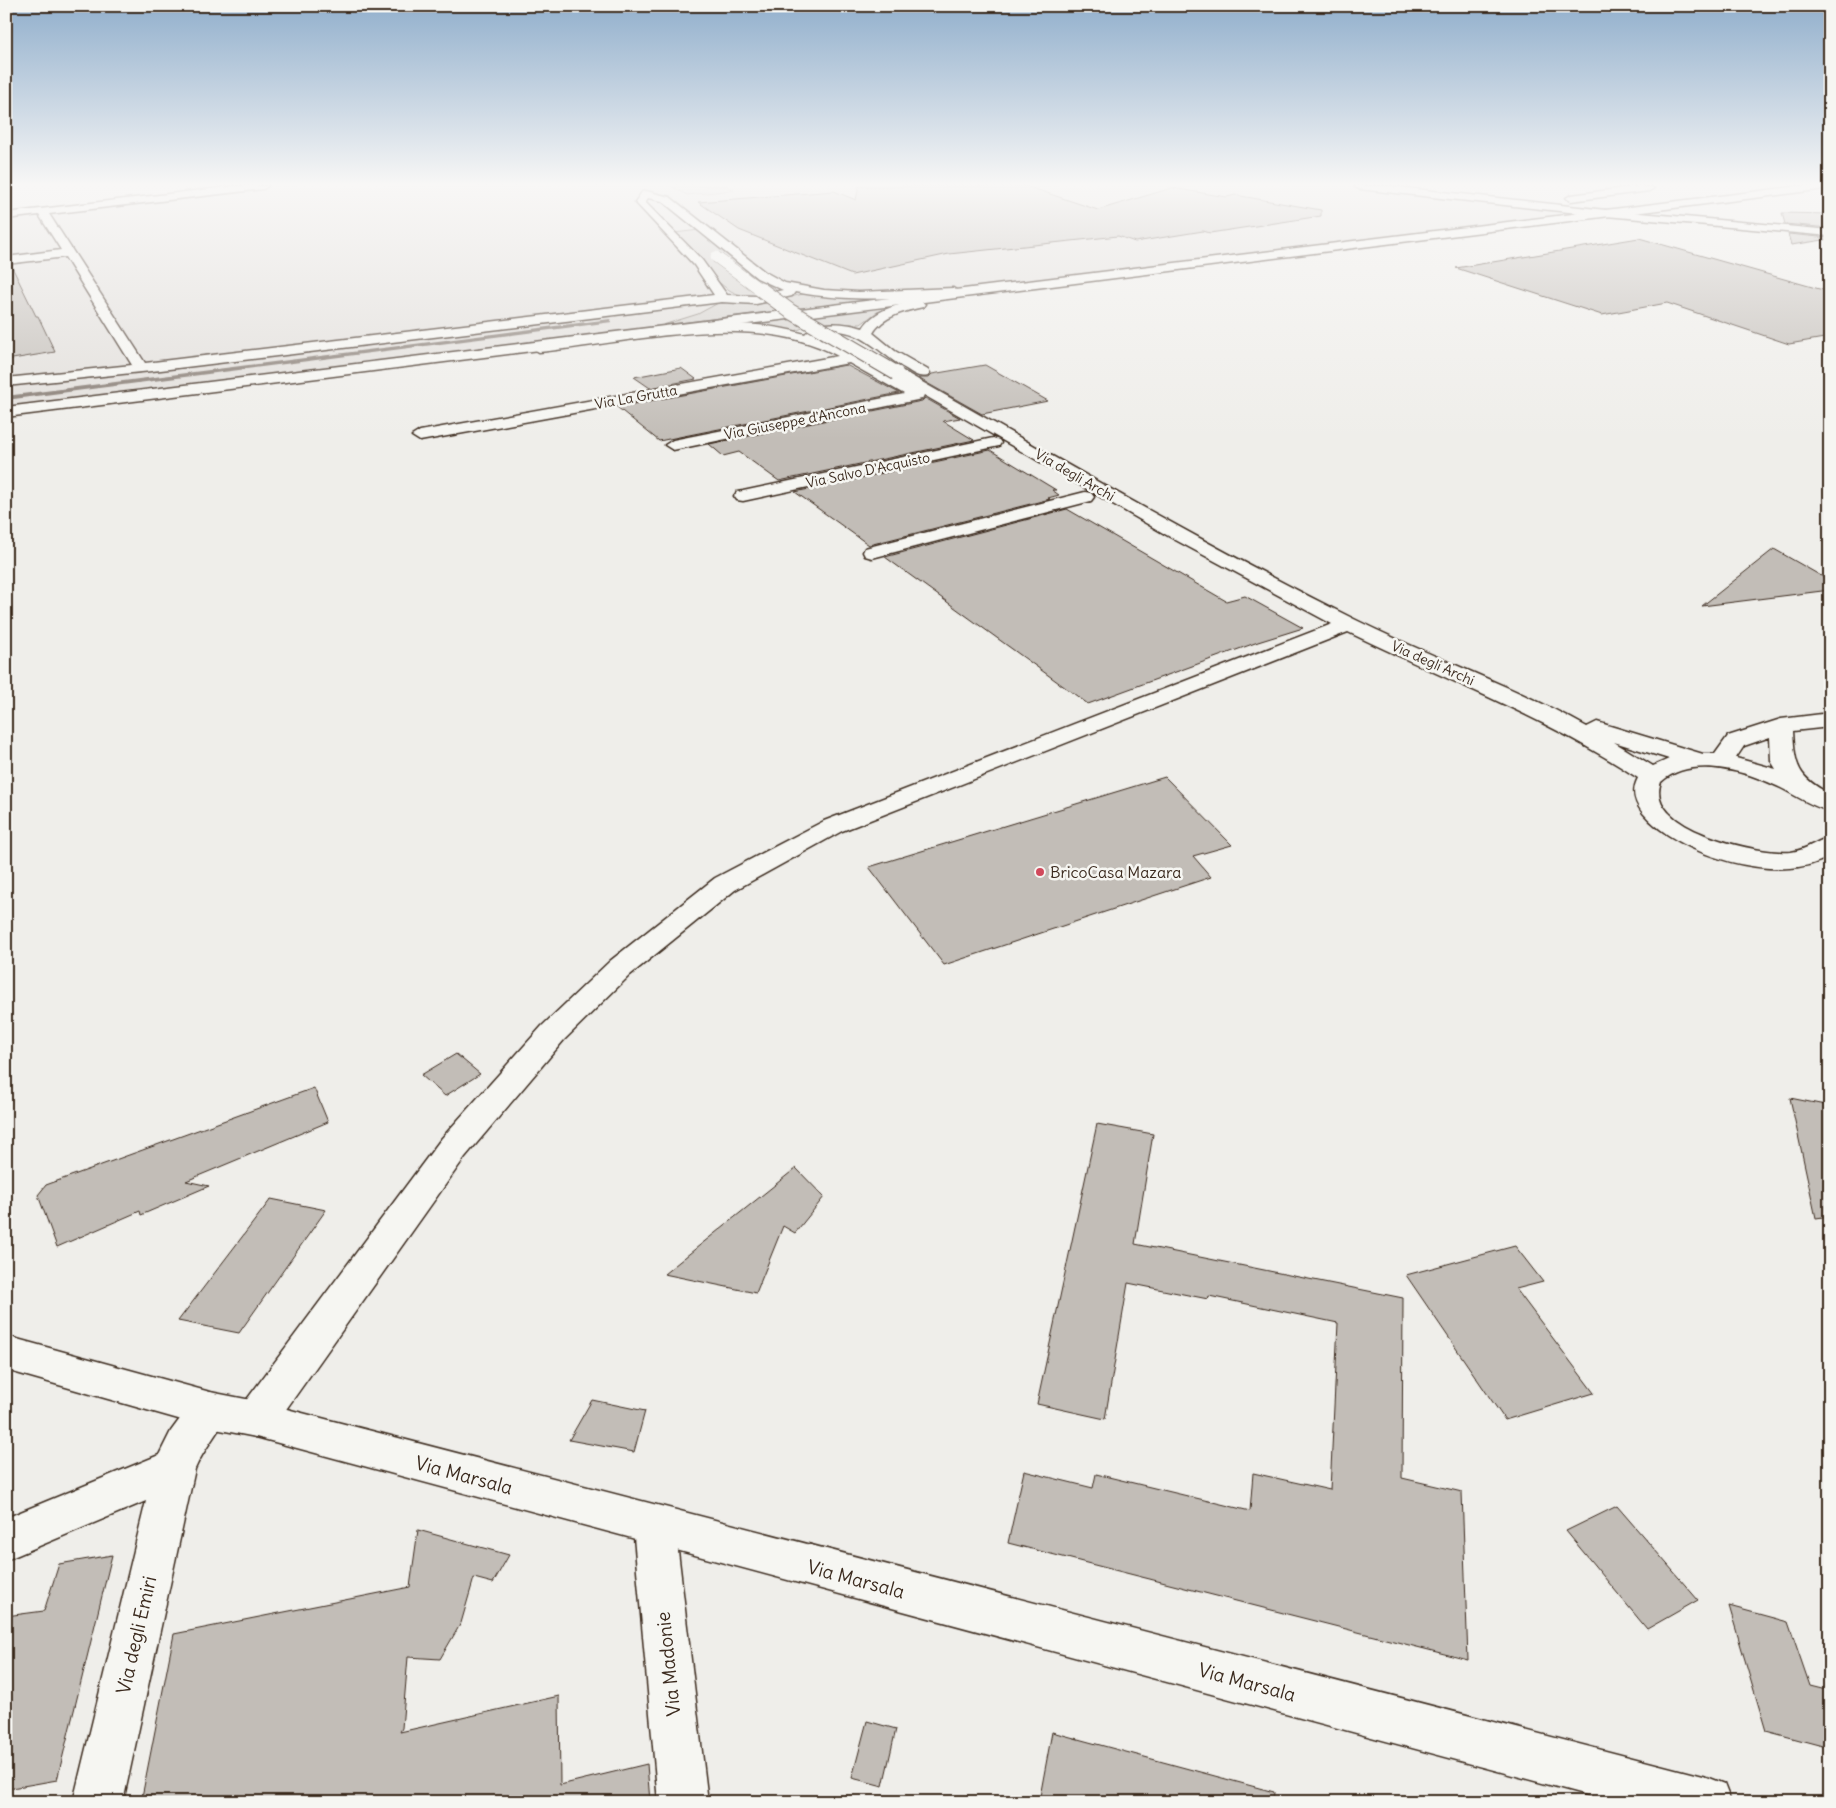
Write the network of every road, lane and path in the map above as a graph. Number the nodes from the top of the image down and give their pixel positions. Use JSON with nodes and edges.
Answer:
{"nodes":[{"id":1,"x":79,"y":270,"type":"edge"},
{"id":2,"x":704,"y":270,"type":"edge"},
{"id":3,"x":732,"y":270,"type":"edge"},
{"id":4,"x":754,"y":270,"type":"edge"},
{"id":5,"x":1149,"y":270,"type":"edge"},
{"id":6,"x":1016,"y":287,"type":"junction"},
{"id":7,"x":790,"y":288,"type":"junction"},
{"id":8,"x":722,"y":298,"type":"junction"},
{"id":9,"x":866,"y":334,"type":"junction"},
{"id":10,"x":815,"y":340,"type":"junction"},
{"id":11,"x":493,"y":352,"type":"junction"},
{"id":12,"x":852,"y":358,"type":"junction"},
{"id":13,"x":140,"y":366,"type":"junction"},
{"id":14,"x":6,"y":382,"type":"edge"},
{"id":15,"x":917,"y":396,"type":"junction"},
{"id":16,"x":6,"y":412,"type":"edge"},
{"id":17,"x":420,"y":436,"type":"dead end"},
{"id":18,"x":993,"y":443,"type":"junction"},
{"id":19,"x":673,"y":445,"type":"dead end"},
{"id":20,"x":1106,"y":475,"type":"dead end"},
{"id":21,"x":1140,"y":494,"type":"dead end"},
{"id":22,"x":744,"y":496,"type":"dead end"},
{"id":23,"x":1085,"y":498,"type":"junction"},
{"id":24,"x":1154,"y":520,"type":"junction"},
{"id":25,"x":872,"y":552,"type":"dead end"},
{"id":26,"x":1349,"y":624,"type":"junction"},
{"id":27,"x":1543,"y":712,"type":"junction"},
{"id":28,"x":1830,"y":720,"type":"edge"},
{"id":29,"x":1781,"y":726,"type":"junction"},
{"id":30,"x":1712,"y":763,"type":"junction"},
{"id":31,"x":1652,"y":776,"type":"junction"},
{"id":32,"x":1813,"y":796,"type":"edge"},
{"id":33,"x":1830,"y":814,"type":"edge"},
{"id":34,"x":1830,"y":845,"type":"edge"},
{"id":35,"x":6,"y":1353,"type":"edge"},
{"id":36,"x":210,"y":1410,"type":"junction"},
{"id":37,"x":256,"y":1419,"type":"junction"},
{"id":38,"x":174,"y":1469,"type":"junction"},
{"id":39,"x":654,"y":1526,"type":"junction"},
{"id":40,"x":6,"y":1539,"type":"edge"},
{"id":41,"x":98,"y":1802,"type":"edge"},
{"id":42,"x":683,"y":1802,"type":"edge"},
{"id":43,"x":1706,"y":1802,"type":"edge"}],
"edges":[{"from":1,"to":13,"type":"street"},
{"from":2,"to":8,"type":"street"},
{"from":3,"to":24,"type":"street","name":"Via degli Archi","bridge":true},
{"from":4,"to":7,"type":"street"},
{"from":5,"to":6,"type":"street"},
{"from":6,"to":7,"type":"street"},
{"from":6,"to":9,"type":"street"},
{"from":6,"to":11,"type":"street"},
{"from":7,"to":8,"type":"street"},
{"from":8,"to":11,"type":"street"},
{"from":8,"to":13,"type":"street"},
{"from":9,"to":10,"type":"street"},
{"from":9,"to":20,"type":"street"},
{"from":10,"to":11,"type":"street"},
{"from":10,"to":12,"type":"street"},
{"from":11,"to":16,"type":"street"},
{"from":12,"to":15,"type":"street"},
{"from":12,"to":17,"type":"street","name":"Via La Grutta"},
{"from":13,"to":14,"type":"street"},
{"from":15,"to":18,"type":"street"},
{"from":15,"to":19,"type":"street","name":"Via Giuseppe d'Ancona"},
{"from":18,"to":22,"type":"street","name":"Via Salvo D'Acquisto"},
{"from":18,"to":23,"type":"street"},
{"from":21,"to":24,"type":"street"},
{"from":23,"to":24,"type":"street"},
{"from":23,"to":25,"type":"street"},
{"from":24,"to":26,"type":"street","name":"Via degli Archi"},
{"from":26,"to":27,"type":"street","name":"Via degli Archi"},
{"from":26,"to":37,"type":"street"},
{"from":27,"to":30,"type":"street","name":"Via degli Archi"},
{"from":27,"to":31,"type":"street","name":"Via degli Archi"},
{"from":28,"to":29,"type":"street"},
{"from":29,"to":30,"type":"street"},
{"from":29,"to":32,"type":"street"},
{"from":30,"to":31,"type":"street"},
{"from":30,"to":32,"type":"street"},
{"from":31,"to":34,"type":"street"},
{"from":32,"to":33,"type":"street"},
{"from":35,"to":36,"type":"street","name":"Via Marsala"},
{"from":36,"to":37,"type":"street","name":"Via Marsala"},
{"from":36,"to":38,"type":"street","name":"Via degli Emiri"},
{"from":37,"to":39,"type":"street","name":"Via Marsala"},
{"from":38,"to":40,"type":"street"},
{"from":38,"to":41,"type":"street","name":"Via degli Emiri"},
{"from":39,"to":42,"type":"street","name":"Via Madonie"},
{"from":39,"to":43,"type":"street","name":"Via Marsala"}]}
